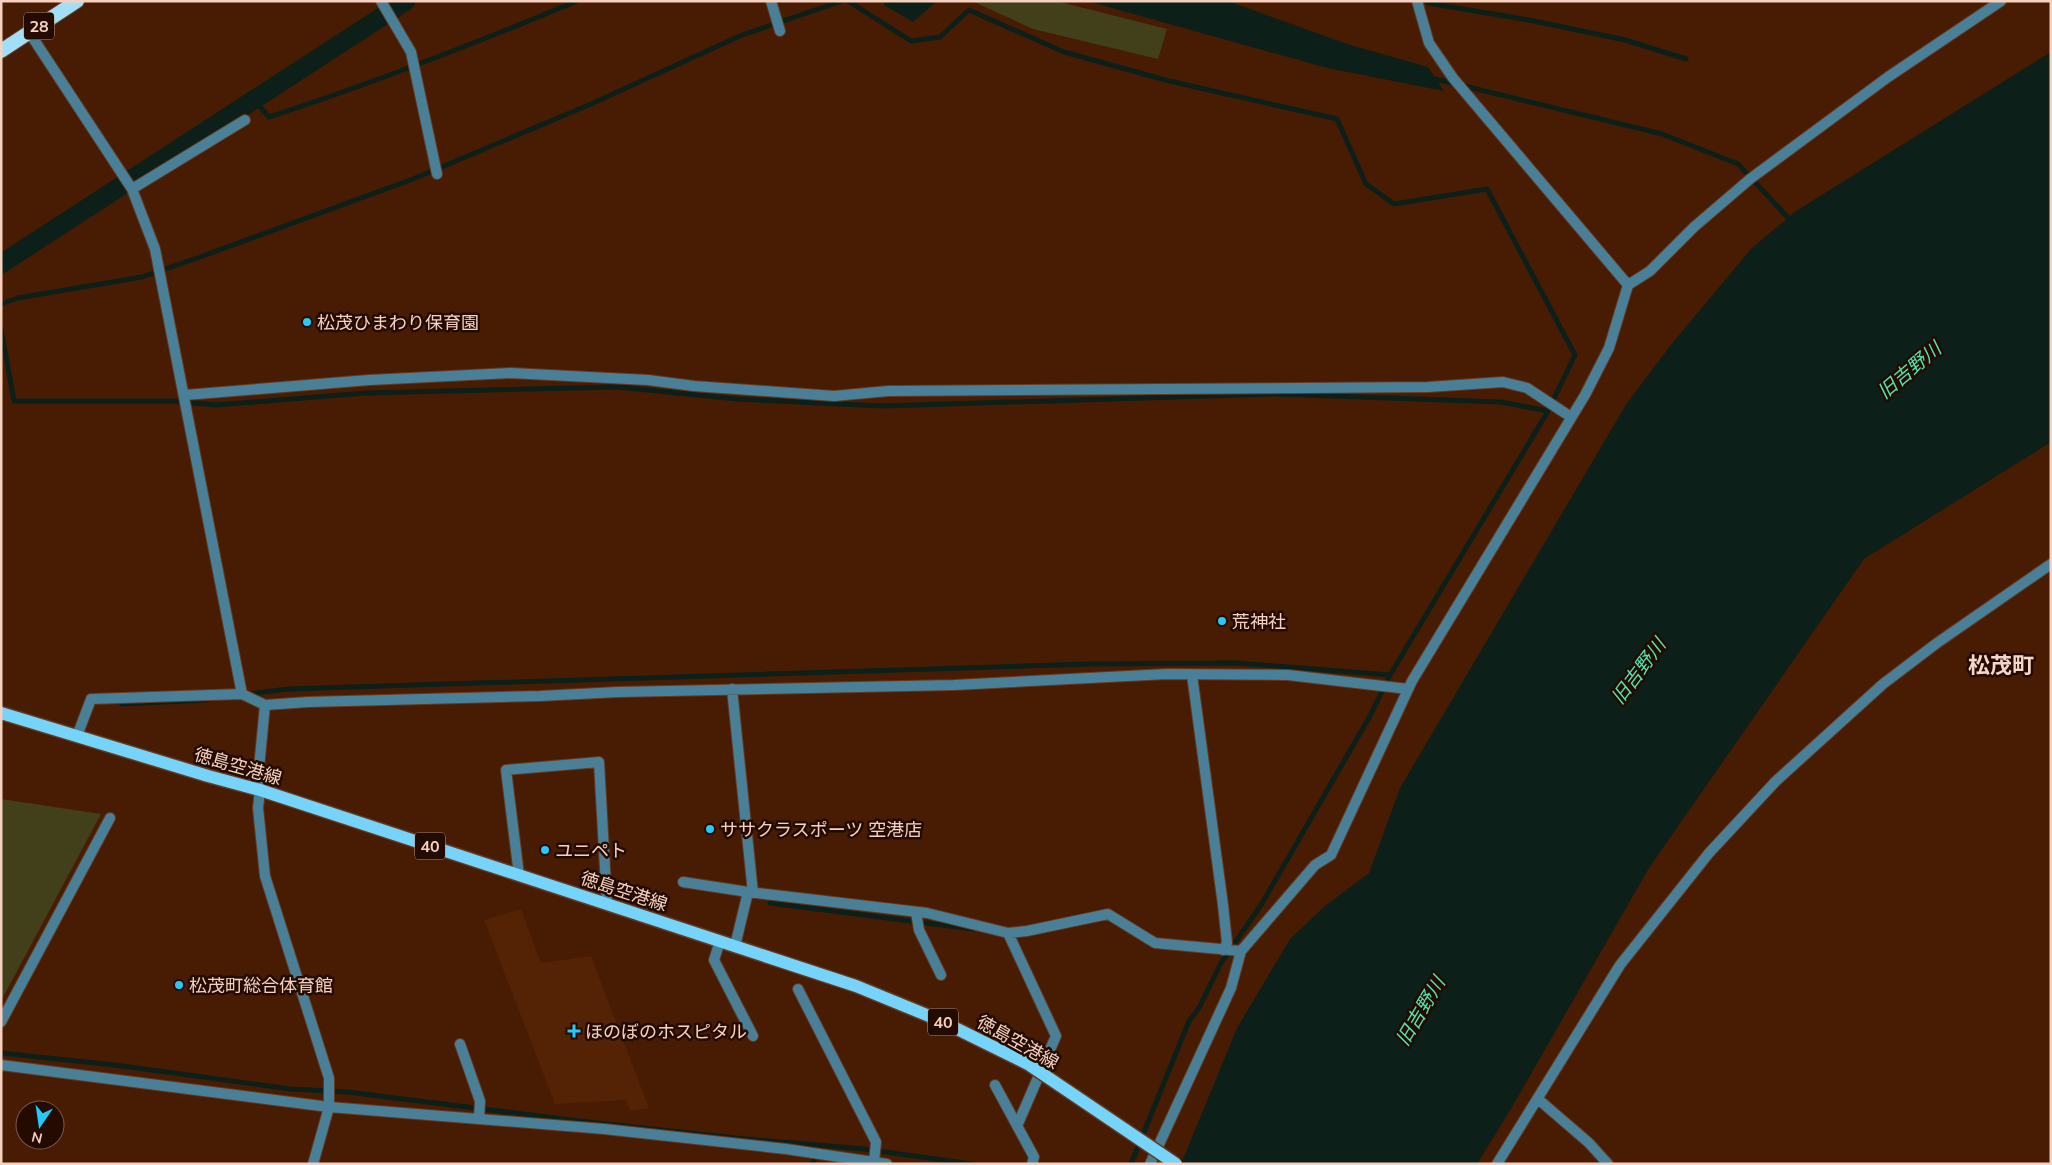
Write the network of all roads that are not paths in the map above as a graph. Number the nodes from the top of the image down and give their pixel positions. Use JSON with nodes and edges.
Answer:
{"nodes":[{"id":1,"x":77,"y":1,"type":"edge"},
{"id":2,"x":381,"y":1,"type":"edge"},
{"id":3,"x":771,"y":1,"type":"edge"},
{"id":4,"x":1417,"y":1,"type":"edge"},
{"id":5,"x":2000,"y":1,"type":"edge"},
{"id":6,"x":780,"y":31,"type":"dead end"},
{"id":7,"x":29,"y":32,"type":"junction"},
{"id":8,"x":1,"y":51,"type":"edge"},
{"id":9,"x":245,"y":120,"type":"dead end"},
{"id":10,"x":437,"y":174,"type":"dead end"},
{"id":11,"x":132,"y":189,"type":"junction"},
{"id":12,"x":1628,"y":285,"type":"junction"},
{"id":13,"x":185,"y":395,"type":"junction"},
{"id":14,"x":1571,"y":417,"type":"junction"},
{"id":15,"x":2051,"y":564,"type":"edge"},
{"id":16,"x":1192,"y":675,"type":"junction"},
{"id":17,"x":732,"y":689,"type":"junction"},
{"id":18,"x":1408,"y":689,"type":"junction"},
{"id":19,"x":242,"y":694,"type":"junction"},
{"id":20,"x":265,"y":705,"type":"junction"},
{"id":21,"x":1,"y":713,"type":"edge"},
{"id":22,"x":77,"y":736,"type":"junction"},
{"id":23,"x":260,"y":790,"type":"junction"},
{"id":24,"x":110,"y":818,"type":"dead end"},
{"id":25,"x":519,"y":875,"type":"junction"},
{"id":26,"x":683,"y":882,"type":"dead end"},
{"id":27,"x":750,"y":893,"type":"junction"},
{"id":28,"x":608,"y":904,"type":"junction"},
{"id":29,"x":916,"y":912,"type":"junction"},
{"id":30,"x":1008,"y":933,"type":"junction"},
{"id":31,"x":720,"y":941,"type":"junction"},
{"id":32,"x":735,"y":946,"type":"junction"},
{"id":33,"x":1223,"y":950,"type":"junction"},
{"id":34,"x":1241,"y":951,"type":"junction"},
{"id":35,"x":941,"y":975,"type":"dead end"},
{"id":36,"x":798,"y":989,"type":"dead end"},
{"id":37,"x":1,"y":1022,"type":"edge"},
{"id":38,"x":753,"y":1036,"type":"dead end"},
{"id":39,"x":460,"y":1044,"type":"dead end"},
{"id":40,"x":1,"y":1065,"type":"edge"},
{"id":41,"x":995,"y":1085,"type":"dead end"},
{"id":42,"x":1538,"y":1100,"type":"junction"},
{"id":43,"x":329,"y":1107,"type":"junction"},
{"id":44,"x":479,"y":1119,"type":"junction"},
{"id":45,"x":1017,"y":1126,"type":"junction"},
{"id":46,"x":874,"y":1162,"type":"junction"},
{"id":47,"x":313,"y":1164,"type":"edge"},
{"id":48,"x":888,"y":1164,"type":"edge"},
{"id":49,"x":1032,"y":1164,"type":"edge"},
{"id":50,"x":1150,"y":1164,"type":"edge"},
{"id":51,"x":1176,"y":1164,"type":"edge"},
{"id":52,"x":1497,"y":1164,"type":"edge"},
{"id":53,"x":1608,"y":1164,"type":"edge"}],
"edges":[{"from":1,"to":7,"type":"highway","number":"28"},
{"from":2,"to":10,"type":"street"},
{"from":3,"to":6,"type":"street"},
{"from":4,"to":12,"type":"street"},
{"from":5,"to":12,"type":"street"},
{"from":7,"to":8,"type":"highway","number":"28"},
{"from":7,"to":11,"type":"street"},
{"from":9,"to":11,"type":"street"},
{"from":11,"to":13,"type":"street"},
{"from":12,"to":14,"type":"street"},
{"from":13,"to":14,"type":"street"},
{"from":13,"to":19,"type":"street"},
{"from":14,"to":18,"type":"street"},
{"from":15,"to":42,"type":"street"},
{"from":16,"to":17,"type":"street"},
{"from":16,"to":18,"type":"street"},
{"from":16,"to":33,"type":"street"},
{"from":17,"to":20,"type":"street"},
{"from":17,"to":27,"type":"street"},
{"from":18,"to":34,"type":"street"},
{"from":19,"to":20,"type":"street"},
{"from":19,"to":22,"type":"street"},
{"from":20,"to":23,"type":"street"},
{"from":21,"to":22,"type":"main road","name":"徳島空港線","number":"40"},
{"from":22,"to":23,"type":"main road","name":"徳島空港線","number":"40"},
{"from":23,"to":25,"type":"main road","name":"徳島空港線","number":"40"},
{"from":23,"to":43,"type":"street"},
{"from":24,"to":37,"type":"street"},
{"from":25,"to":28,"type":"main road","name":"徳島空港線","number":"40"},
{"from":25,"to":28,"type":"street"},
{"from":26,"to":27,"type":"street"},
{"from":27,"to":29,"type":"street"},
{"from":27,"to":32,"type":"street"},
{"from":28,"to":31,"type":"main road","name":"徳島空港線","number":"40"},
{"from":29,"to":30,"type":"street"},
{"from":29,"to":35,"type":"street"},
{"from":30,"to":33,"type":"street"},
{"from":30,"to":45,"type":"street"},
{"from":31,"to":32,"type":"main road","name":"徳島空港線","number":"40"},
{"from":31,"to":38,"type":"street"},
{"from":32,"to":51,"type":"main road","name":"徳島空港線","number":"40","bridge":true},
{"from":33,"to":34,"type":"street"},
{"from":34,"to":50,"type":"street"},
{"from":36,"to":46,"type":"street"},
{"from":39,"to":44,"type":"street"},
{"from":40,"to":43,"type":"street"},
{"from":41,"to":45,"type":"street"},
{"from":42,"to":52,"type":"street"},
{"from":42,"to":53,"type":"street"},
{"from":43,"to":44,"type":"street"},
{"from":43,"to":47,"type":"street"},
{"from":44,"to":46,"type":"street"},
{"from":45,"to":49,"type":"street"},
{"from":46,"to":48,"type":"street"}]}
